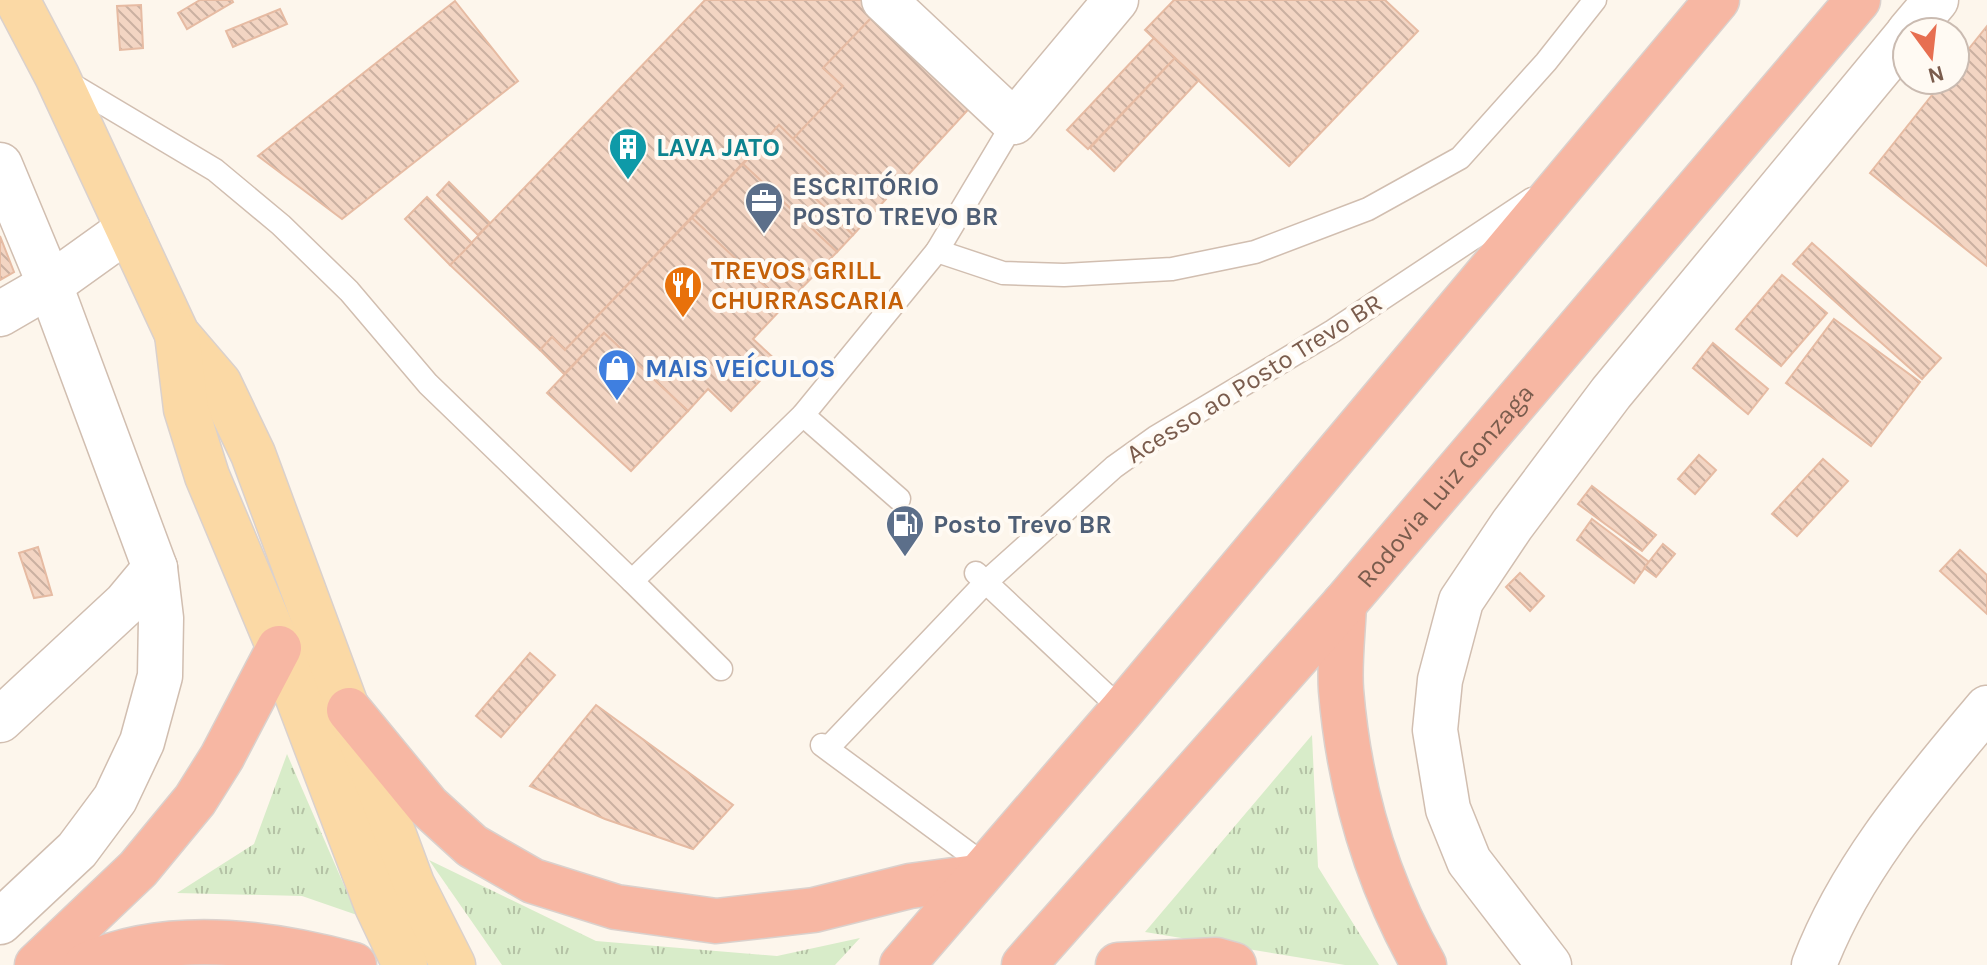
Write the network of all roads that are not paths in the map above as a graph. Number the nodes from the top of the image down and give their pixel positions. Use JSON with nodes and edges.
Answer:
{"nodes":[{"id":1,"x":17,"y":0,"type":"edge"},
{"id":2,"x":884,"y":0,"type":"edge"},
{"id":3,"x":1116,"y":0,"type":"edge"},
{"id":4,"x":1595,"y":0,"type":"edge"},
{"id":5,"x":1858,"y":0,"type":"edge"},
{"id":6,"x":1936,"y":0,"type":"edge"},
{"id":7,"x":1707,"y":4,"type":"edge"},
{"id":8,"x":1923,"y":16,"type":"edge"},
{"id":9,"x":1891,"y":55,"type":"edge"},
{"id":10,"x":57,"y":76,"type":"junction"},
{"id":11,"x":1014,"y":122,"type":"junction"},
{"id":12,"x":0,"y":165,"type":"edge"},
{"id":13,"x":1570,"y":173,"type":"junction"},
{"id":14,"x":128,"y":229,"type":"junction"},
{"id":15,"x":937,"y":251,"type":"junction"},
{"id":16,"x":50,"y":285,"type":"junction"},
{"id":17,"x":0,"y":314,"type":"edge"},
{"id":18,"x":177,"y":334,"type":"junction"},
{"id":19,"x":803,"y":415,"type":"junction"},
{"id":20,"x":899,"y":499,"type":"dead end"},
{"id":21,"x":155,"y":568,"type":"junction"},
{"id":22,"x":981,"y":577,"type":"junction"},
{"id":23,"x":632,"y":581,"type":"junction"},
{"id":24,"x":1344,"y":604,"type":"junction"},
{"id":25,"x":279,"y":648,"type":"junction"},
{"id":26,"x":721,"y":669,"type":"dead end"},
{"id":27,"x":1987,"y":708,"type":"edge"},
{"id":28,"x":349,"y":710,"type":"junction"},
{"id":29,"x":1122,"y":710,"type":"junction"},
{"id":30,"x":0,"y":720,"type":"edge"},
{"id":31,"x":981,"y":871,"type":"junction"},
{"id":32,"x":0,"y":922,"type":"edge"},
{"id":33,"x":37,"y":965,"type":"edge"},
{"id":34,"x":86,"y":965,"type":"edge"},
{"id":35,"x":354,"y":965,"type":"edge"},
{"id":36,"x":405,"y":965,"type":"edge"},
{"id":37,"x":453,"y":965,"type":"edge"},
{"id":38,"x":902,"y":965,"type":"edge"},
{"id":39,"x":1024,"y":965,"type":"edge"},
{"id":40,"x":1118,"y":965,"type":"edge"},
{"id":41,"x":1234,"y":965,"type":"edge"},
{"id":42,"x":1424,"y":965,"type":"edge"},
{"id":43,"x":1549,"y":965,"type":"edge"},
{"id":44,"x":1814,"y":965,"type":"edge"}],
"edges":[{"from":1,"to":10,"type":"main road"},
{"from":2,"to":11,"type":"street"},
{"from":3,"to":11,"type":"street"},
{"from":4,"to":15,"type":"lane"},
{"from":5,"to":24,"type":"highway","name":"Rodovia Luiz Gonzaga"},
{"from":6,"to":8,"type":"street"},
{"from":7,"to":13,"type":"highway"},
{"from":9,"to":43,"type":"street"},
{"from":10,"to":14,"type":"main road"},
{"from":10,"to":23,"type":"lane"},
{"from":11,"to":15,"type":"lane"},
{"from":12,"to":16,"type":"street"},
{"from":13,"to":22,"type":"lane","name":"Acesso ao Posto Trevo BR"},
{"from":13,"to":29,"type":"highway"},
{"from":14,"to":16,"type":"street"},
{"from":14,"to":18,"type":"main road"},
{"from":15,"to":19,"type":"lane"},
{"from":16,"to":17,"type":"street"},
{"from":16,"to":21,"type":"street"},
{"from":18,"to":25,"type":"main road"},
{"from":18,"to":28,"type":"main road"},
{"from":19,"to":20,"type":"lane"},
{"from":19,"to":23,"type":"lane"},
{"from":21,"to":30,"type":"street"},
{"from":21,"to":32,"type":"street"},
{"from":22,"to":29,"type":"lane"},
{"from":22,"to":31,"type":"lane","name":"Acesso ao Posto Trevo BR"},
{"from":23,"to":26,"type":"lane"},
{"from":24,"to":39,"type":"highway","name":"Rodovia Luiz Gonzaga"},
{"from":24,"to":42,"type":"highway"},
{"from":25,"to":33,"type":"highway"},
{"from":25,"to":36,"type":"main road"},
{"from":27,"to":44,"type":"street"},
{"from":28,"to":31,"type":"highway"},
{"from":28,"to":37,"type":"main road"},
{"from":29,"to":31,"type":"highway"},
{"from":31,"to":38,"type":"highway"},
{"from":34,"to":35,"type":"highway"},
{"from":40,"to":41,"type":"highway"}]}
